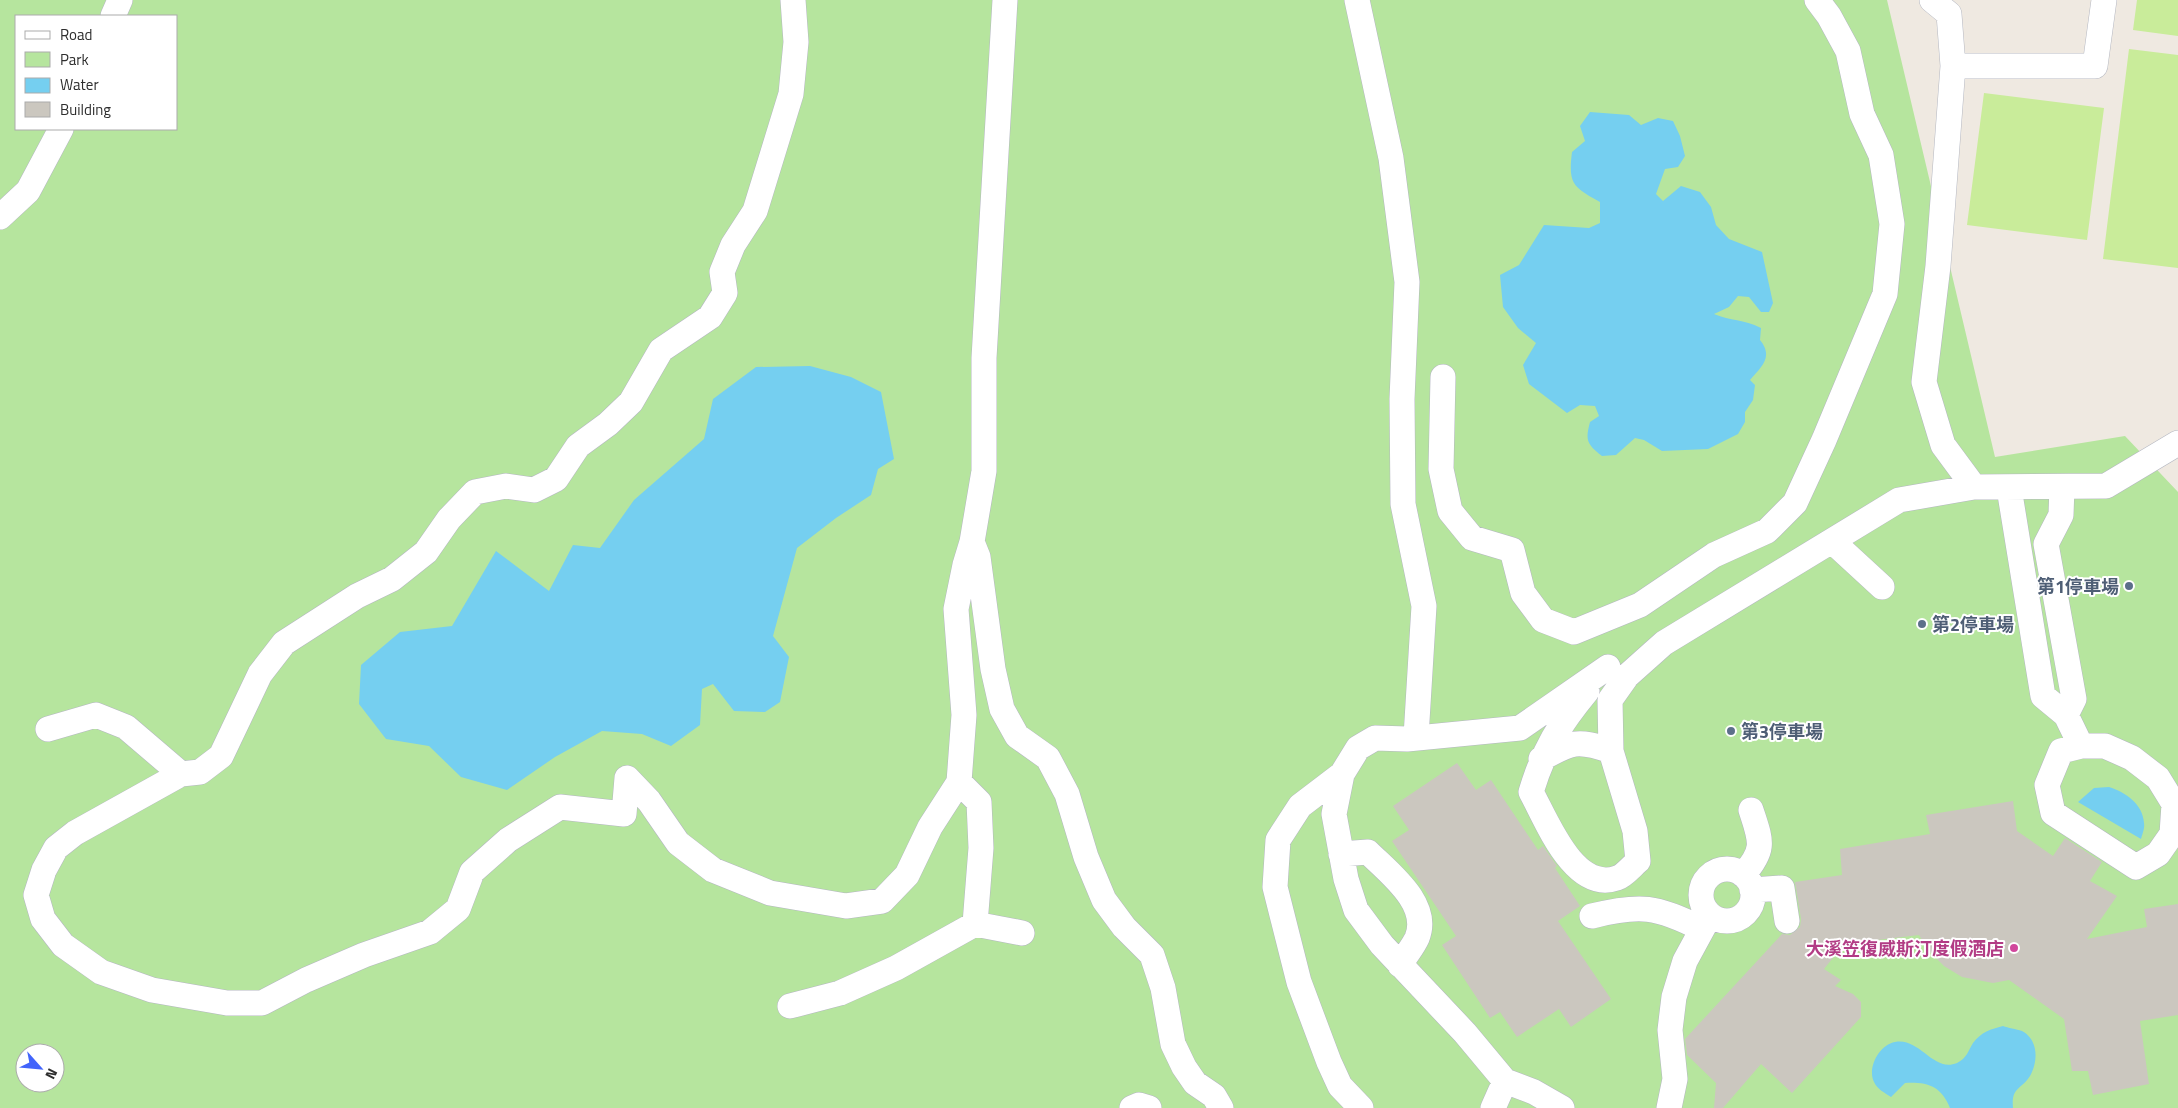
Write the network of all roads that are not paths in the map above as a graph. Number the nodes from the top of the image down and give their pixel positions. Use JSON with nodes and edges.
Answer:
{"nodes":[{"id":1,"x":120,"y":0,"type":"edge"},
{"id":2,"x":793,"y":0,"type":"edge"},
{"id":3,"x":1005,"y":0,"type":"edge"},
{"id":4,"x":1357,"y":0,"type":"edge"},
{"id":5,"x":1816,"y":0,"type":"edge"},
{"id":6,"x":1932,"y":0,"type":"edge"},
{"id":7,"x":2104,"y":0,"type":"edge"},
{"id":8,"x":113,"y":15,"type":"edge"},
{"id":9,"x":1953,"y":66,"type":"junction"},
{"id":10,"x":60,"y":130,"type":"edge"},
{"id":11,"x":0,"y":217,"type":"edge"},
{"id":12,"x":1443,"y":377,"type":"dead end"},
{"id":13,"x":2178,"y":443,"type":"edge"},
{"id":14,"x":1974,"y":487,"type":"junction"},
{"id":15,"x":2062,"y":487,"type":"junction"},
{"id":16,"x":2009,"y":488,"type":"junction"},
{"id":17,"x":1832,"y":541,"type":"junction"},
{"id":18,"x":972,"y":542,"type":"junction"},
{"id":19,"x":2046,"y":544,"type":"junction"},
{"id":20,"x":2019,"y":548,"type":"junction"},
{"id":21,"x":1882,"y":587,"type":"dead end"},
{"id":22,"x":1664,"y":644,"type":"junction"},
{"id":23,"x":1608,"y":667,"type":"junction"},
{"id":24,"x":2066,"y":715,"type":"junction"},
{"id":25,"x":48,"y":730,"type":"dead end"},
{"id":26,"x":1416,"y":737,"type":"junction"},
{"id":27,"x":2081,"y":746,"type":"junction"},
{"id":28,"x":1611,"y":751,"type":"junction"},
{"id":29,"x":1541,"y":759,"type":"junction"},
{"id":30,"x":181,"y":774,"type":"junction"},
{"id":31,"x":1342,"y":774,"type":"junction"},
{"id":32,"x":959,"y":782,"type":"junction"},
{"id":33,"x":1751,"y":810,"type":"dead end"},
{"id":34,"x":1341,"y":854,"type":"junction"},
{"id":35,"x":1748,"y":883,"type":"junction"},
{"id":36,"x":1592,"y":916,"type":"dead end"},
{"id":37,"x":1787,"y":921,"type":"dead end"},
{"id":38,"x":1706,"y":922,"type":"junction"},
{"id":39,"x":975,"y":924,"type":"junction"},
{"id":40,"x":1022,"y":933,"type":"dead end"},
{"id":41,"x":1400,"y":964,"type":"junction"},
{"id":42,"x":790,"y":1006,"type":"dead end"},
{"id":43,"x":1505,"y":1081,"type":"junction"},
{"id":44,"x":1132,"y":1108,"type":"edge"},
{"id":45,"x":1149,"y":1108,"type":"edge"},
{"id":46,"x":1221,"y":1108,"type":"edge"},
{"id":47,"x":1361,"y":1108,"type":"edge"},
{"id":48,"x":1493,"y":1108,"type":"edge"},
{"id":49,"x":1562,"y":1108,"type":"edge"},
{"id":50,"x":1669,"y":1108,"type":"edge"}],
"edges":[{"from":1,"to":8,"type":"street"},
{"from":2,"to":30,"type":"street"},
{"from":3,"to":18,"type":"street"},
{"from":4,"to":26,"type":"street"},
{"from":5,"to":12,"type":"street"},
{"from":6,"to":9,"type":"street"},
{"from":7,"to":9,"type":"street"},
{"from":9,"to":14,"type":"street"},
{"from":10,"to":11,"type":"street"},
{"from":13,"to":15,"type":"street"},
{"from":14,"to":16,"type":"street"},
{"from":14,"to":17,"type":"street"},
{"from":15,"to":16,"type":"street"},
{"from":15,"to":19,"type":"street"},
{"from":16,"to":20,"type":"street"},
{"from":17,"to":21,"type":"street"},
{"from":17,"to":22,"type":"street"},
{"from":18,"to":32,"type":"street"},
{"from":18,"to":46,"type":"street"},
{"from":19,"to":20,"type":"street"},
{"from":19,"to":24,"type":"street"},
{"from":20,"to":24,"type":"street"},
{"from":22,"to":23,"type":"street"},
{"from":22,"to":28,"type":"street"},
{"from":23,"to":26,"type":"street"},
{"from":23,"to":29,"type":"street"},
{"from":24,"to":27,"type":"street"},
{"from":25,"to":30,"type":"street"},
{"from":26,"to":31,"type":"street"},
{"from":27,"to":27,"type":"street"},
{"from":28,"to":29,"type":"street"},
{"from":28,"to":29,"type":"street"},
{"from":30,"to":32,"type":"street"},
{"from":31,"to":34,"type":"street"},
{"from":31,"to":47,"type":"street"},
{"from":32,"to":39,"type":"street"},
{"from":33,"to":35,"type":"street"},
{"from":34,"to":41,"type":"street"},
{"from":34,"to":41,"type":"street"},
{"from":35,"to":37,"type":"street"},
{"from":35,"to":38,"type":"street"},
{"from":35,"to":38,"type":"street"},
{"from":36,"to":38,"type":"street"},
{"from":38,"to":50,"type":"street"},
{"from":39,"to":40,"type":"street"},
{"from":39,"to":42,"type":"street"},
{"from":41,"to":43,"type":"street"},
{"from":43,"to":48,"type":"street"},
{"from":43,"to":49,"type":"street"},
{"from":44,"to":45,"type":"street"}]}
